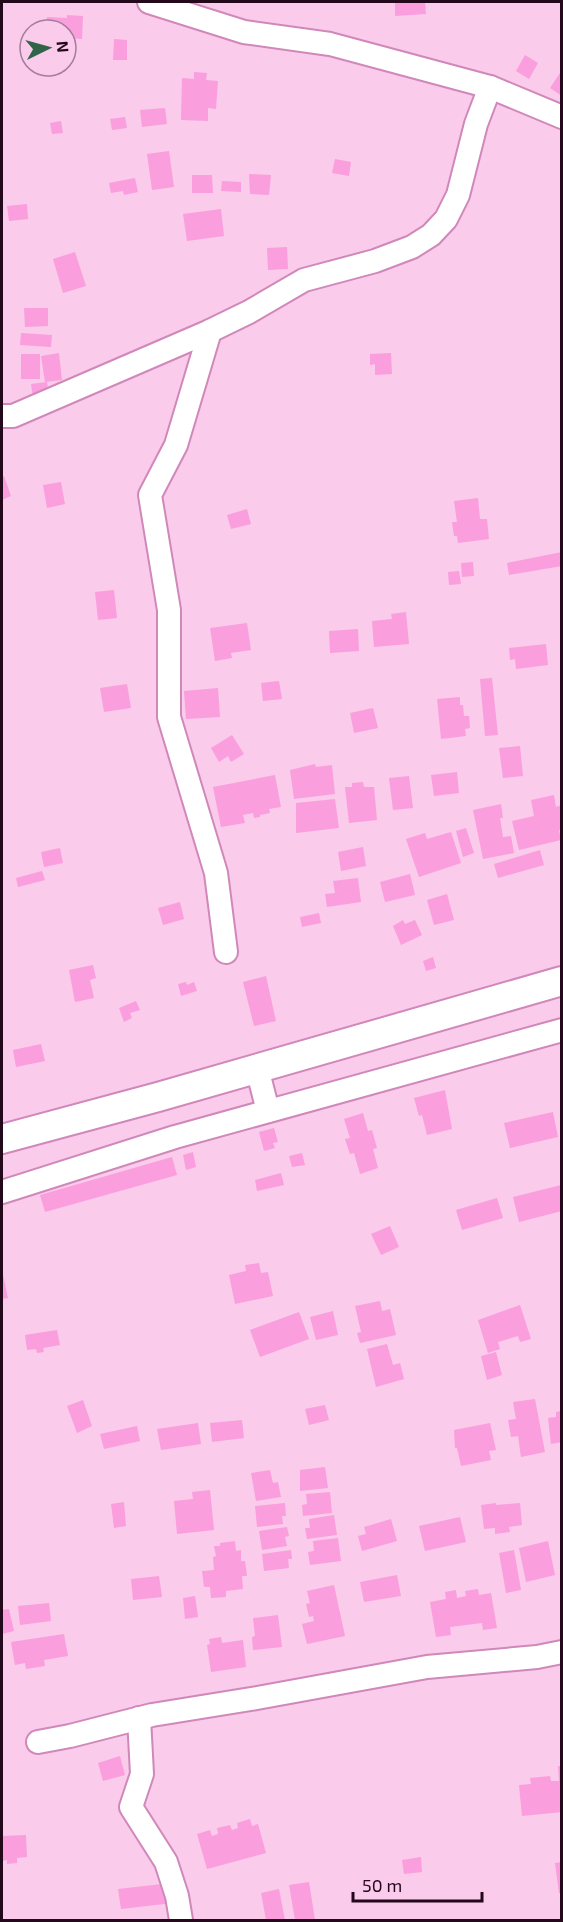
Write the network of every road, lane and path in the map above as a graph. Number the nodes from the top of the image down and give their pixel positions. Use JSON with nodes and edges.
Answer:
{"nodes":[{"id":1,"x":149,"y":2,"type":"edge"},
{"id":2,"x":490,"y":87,"type":"junction"},
{"id":3,"x":561,"y":117,"type":"edge"},
{"id":4,"x":210,"y":331,"type":"junction"},
{"id":5,"x":2,"y":416,"type":"edge"},
{"id":6,"x":226,"y":952,"type":"dead end"},
{"id":7,"x":561,"y":981,"type":"edge"},
{"id":8,"x":561,"y":1030,"type":"edge"},
{"id":9,"x":257,"y":1068,"type":"junction"},
{"id":10,"x":268,"y":1111,"type":"junction"},
{"id":11,"x":2,"y":1138,"type":"edge"},
{"id":12,"x":2,"y":1192,"type":"edge"},
{"id":13,"x":561,"y":1652,"type":"edge"},
{"id":14,"x":139,"y":1718,"type":"junction"},
{"id":15,"x":38,"y":1742,"type":"dead end"},
{"id":16,"x":181,"y":1920,"type":"edge"}],
"edges":[{"from":1,"to":2,"type":"street"},
{"from":2,"to":3,"type":"street"},
{"from":2,"to":4,"type":"street"},
{"from":4,"to":5,"type":"street"},
{"from":4,"to":6,"type":"street"},
{"from":7,"to":9,"type":"main road"},
{"from":8,"to":10,"type":"street"},
{"from":9,"to":10,"type":"street"},
{"from":9,"to":11,"type":"main road"},
{"from":10,"to":12,"type":"street"},
{"from":13,"to":14,"type":"street"},
{"from":14,"to":15,"type":"street"},
{"from":14,"to":16,"type":"street"}]}
